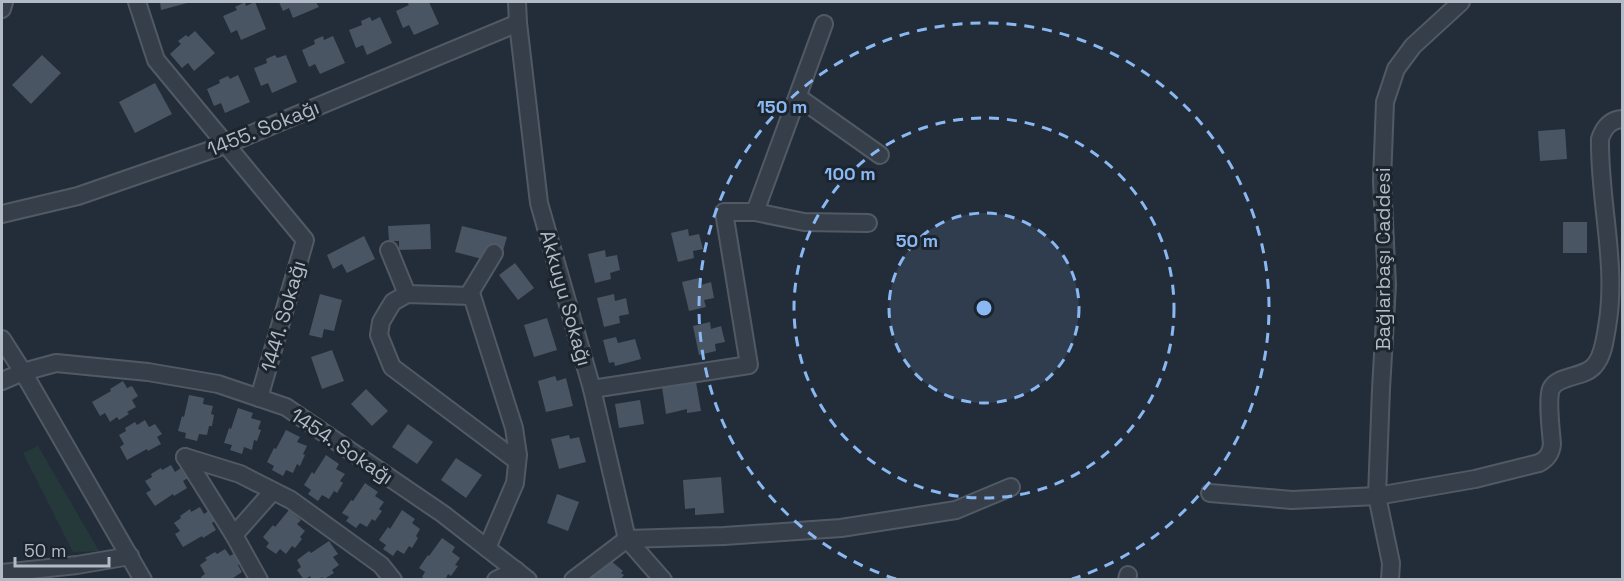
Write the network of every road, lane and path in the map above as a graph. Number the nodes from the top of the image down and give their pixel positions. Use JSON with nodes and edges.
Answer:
{"nodes":[{"id":1,"x":4,"y":2,"type":"edge"},
{"id":2,"x":136,"y":2,"type":"edge"},
{"id":3,"x":517,"y":2,"type":"edge"},
{"id":4,"x":1461,"y":2,"type":"edge"},
{"id":5,"x":2,"y":9,"type":"edge"},
{"id":6,"x":518,"y":22,"type":"junction"},
{"id":7,"x":824,"y":24,"type":"dead end"},
{"id":8,"x":798,"y":97,"type":"junction"},
{"id":9,"x":1623,"y":118,"type":"edge"},
{"id":10,"x":225,"y":145,"type":"junction"},
{"id":11,"x":880,"y":155,"type":"dead end"},
{"id":12,"x":755,"y":212,"type":"junction"},
{"id":13,"x":2,"y":214,"type":"edge"},
{"id":14,"x":868,"y":223,"type":"dead end"},
{"id":15,"x":389,"y":250,"type":"dead end"},
{"id":16,"x":494,"y":254,"type":"dead end"},
{"id":17,"x":407,"y":294,"type":"junction"},
{"id":18,"x":468,"y":296,"type":"junction"},
{"id":19,"x":2,"y":339,"type":"edge"},
{"id":20,"x":23,"y":372,"type":"junction"},
{"id":21,"x":2,"y":381,"type":"edge"},
{"id":22,"x":592,"y":388,"type":"junction"},
{"id":23,"x":259,"y":398,"type":"junction"},
{"id":24,"x":517,"y":461,"type":"junction"},
{"id":25,"x":1011,"y":487,"type":"dead end"},
{"id":26,"x":273,"y":491,"type":"junction"},
{"id":27,"x":1210,"y":493,"type":"dead end"},
{"id":28,"x":1377,"y":496,"type":"junction"},
{"id":29,"x":234,"y":535,"type":"junction"},
{"id":30,"x":627,"y":539,"type":"junction"},
{"id":31,"x":487,"y":548,"type":"junction"},
{"id":32,"x":130,"y":556,"type":"junction"},
{"id":33,"x":81,"y":572,"type":"edge"},
{"id":34,"x":2,"y":573,"type":"edge"},
{"id":35,"x":522,"y":575,"type":"edge"},
{"id":36,"x":143,"y":579,"type":"edge"},
{"id":37,"x":259,"y":579,"type":"edge"},
{"id":38,"x":393,"y":579,"type":"edge"},
{"id":39,"x":496,"y":579,"type":"edge"},
{"id":40,"x":573,"y":579,"type":"edge"},
{"id":41,"x":663,"y":579,"type":"edge"},
{"id":42,"x":1390,"y":579,"type":"edge"}],
"edges":[{"from":1,"to":5,"type":"street"},
{"from":2,"to":10,"type":"street","name":"1441. Sokağı"},
{"from":3,"to":6,"type":"street","name":"Akkuyu Sokağı"},
{"from":4,"to":28,"type":"street","name":"Bağlarbaşı Caddesi"},
{"from":6,"to":10,"type":"street","name":"1455. Sokağı"},
{"from":6,"to":22,"type":"street","name":"Akkuyu Sokağı"},
{"from":7,"to":8,"type":"street"},
{"from":8,"to":11,"type":"street"},
{"from":8,"to":12,"type":"street"},
{"from":9,"to":28,"type":"street"},
{"from":10,"to":13,"type":"street","name":"1455. Sokağı"},
{"from":10,"to":23,"type":"street","name":"1441. Sokağı"},
{"from":12,"to":14,"type":"street"},
{"from":12,"to":22,"type":"street"},
{"from":15,"to":17,"type":"street"},
{"from":16,"to":18,"type":"street"},
{"from":17,"to":18,"type":"street"},
{"from":17,"to":24,"type":"street"},
{"from":18,"to":24,"type":"street"},
{"from":19,"to":20,"type":"street"},
{"from":20,"to":21,"type":"street","name":"1454. Sokağı"},
{"from":20,"to":23,"type":"street","name":"1454. Sokağı"},
{"from":20,"to":32,"type":"street"},
{"from":22,"to":30,"type":"street","name":"Akkuyu Sokağı"},
{"from":23,"to":31,"type":"street","name":"1454. Sokağı"},
{"from":24,"to":31,"type":"street"},
{"from":25,"to":30,"type":"street"},
{"from":26,"to":29,"type":"street"},
{"from":26,"to":29,"type":"street"},
{"from":26,"to":38,"type":"street"},
{"from":27,"to":28,"type":"street"},
{"from":28,"to":42,"type":"street","name":"Bağlarbaşı Caddesi"},
{"from":29,"to":37,"type":"street"},
{"from":30,"to":40,"type":"street"},
{"from":30,"to":41,"type":"street","name":"Akkuyu Sokağı"},
{"from":31,"to":35,"type":"street","name":"1454. Sokağı"},
{"from":32,"to":33,"type":"street"},
{"from":32,"to":36,"type":"street"},
{"from":33,"to":34,"type":"street"},
{"from":35,"to":39,"type":"street"}]}
